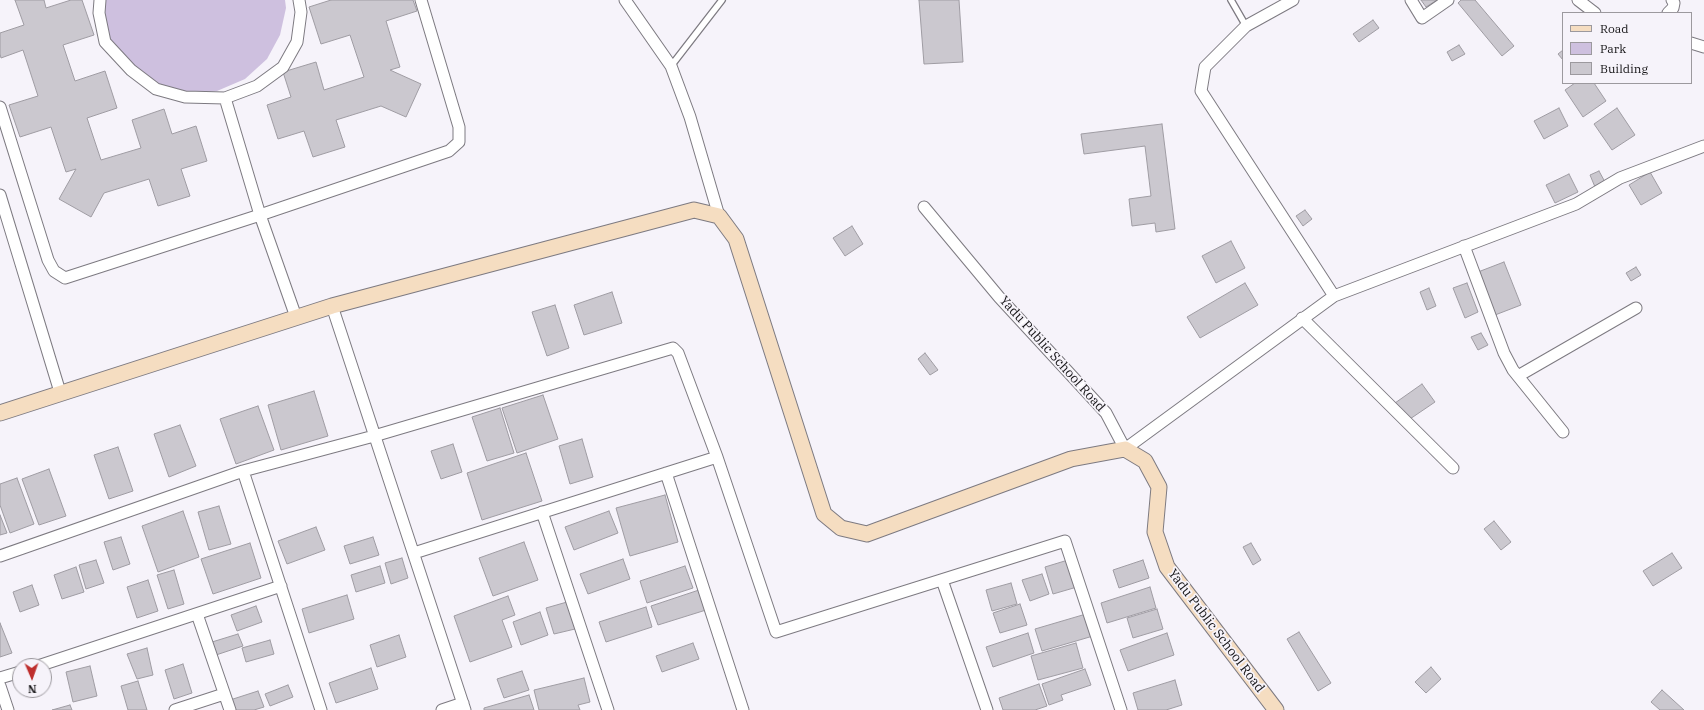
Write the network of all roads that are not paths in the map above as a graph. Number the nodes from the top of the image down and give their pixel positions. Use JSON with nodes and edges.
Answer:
{"nodes":[{"id":1,"x":100,"y":0,"type":"edge"},
{"id":2,"x":299,"y":0,"type":"edge"},
{"id":3,"x":421,"y":0,"type":"edge"},
{"id":4,"x":625,"y":0,"type":"edge"},
{"id":5,"x":722,"y":0,"type":"edge"},
{"id":6,"x":1231,"y":0,"type":"edge"},
{"id":7,"x":1293,"y":0,"type":"edge"},
{"id":8,"x":1411,"y":0,"type":"edge"},
{"id":9,"x":1448,"y":0,"type":"edge"},
{"id":10,"x":1578,"y":0,"type":"edge"},
{"id":11,"x":1682,"y":0,"type":"edge"},
{"id":12,"x":1671,"y":7,"type":"edge"},
{"id":13,"x":1594,"y":12,"type":"edge"},
{"id":14,"x":1246,"y":26,"type":"junction"},
{"id":15,"x":1692,"y":43,"type":"edge"},
{"id":16,"x":1704,"y":47,"type":"edge"},
{"id":17,"x":671,"y":66,"type":"junction"},
{"id":18,"x":225,"y":98,"type":"junction"},
{"id":19,"x":0,"y":107,"type":"edge"},
{"id":20,"x":1704,"y":146,"type":"edge"},
{"id":21,"x":0,"y":195,"type":"edge"},
{"id":22,"x":924,"y":207,"type":"dead end"},
{"id":23,"x":260,"y":215,"type":"junction"},
{"id":24,"x":719,"y":216,"type":"junction"},
{"id":25,"x":1464,"y":246,"type":"junction"},
{"id":26,"x":1334,"y":296,"type":"junction"},
{"id":27,"x":332,"y":306,"type":"junction"},
{"id":28,"x":1636,"y":308,"type":"dead end"},
{"id":29,"x":296,"y":318,"type":"junction"},
{"id":30,"x":1302,"y":318,"type":"junction"},
{"id":31,"x":1518,"y":376,"type":"junction"},
{"id":32,"x":60,"y":392,"type":"junction"},
{"id":33,"x":0,"y":413,"type":"edge"},
{"id":34,"x":1563,"y":432,"type":"dead end"},
{"id":35,"x":374,"y":436,"type":"junction"},
{"id":36,"x":1125,"y":449,"type":"junction"},
{"id":37,"x":717,"y":457,"type":"junction"},
{"id":38,"x":1453,"y":468,"type":"dead end"},
{"id":39,"x":243,"y":471,"type":"junction"},
{"id":40,"x":666,"y":473,"type":"junction"},
{"id":41,"x":542,"y":512,"type":"junction"},
{"id":42,"x":414,"y":553,"type":"junction"},
{"id":43,"x":0,"y":556,"type":"edge"},
{"id":44,"x":942,"y":580,"type":"junction"},
{"id":45,"x":281,"y":586,"type":"junction"},
{"id":46,"x":196,"y":614,"type":"junction"},
{"id":47,"x":52,"y":661,"type":"edge"},
{"id":48,"x":12,"y":674,"type":"edge"},
{"id":49,"x":0,"y":678,"type":"edge"},
{"id":50,"x":0,"y":686,"type":"edge"},
{"id":51,"x":224,"y":694,"type":"junction"},
{"id":52,"x":464,"y":706,"type":"edge"},
{"id":53,"x":8,"y":710,"type":"edge"},
{"id":54,"x":175,"y":710,"type":"edge"},
{"id":55,"x":230,"y":710,"type":"edge"},
{"id":56,"x":321,"y":710,"type":"edge"},
{"id":57,"x":442,"y":710,"type":"edge"},
{"id":58,"x":608,"y":710,"type":"edge"},
{"id":59,"x":743,"y":710,"type":"edge"},
{"id":60,"x":987,"y":710,"type":"edge"},
{"id":61,"x":1122,"y":710,"type":"edge"},
{"id":62,"x":1276,"y":710,"type":"edge"}],
"edges":[{"from":1,"to":18,"type":"street"},
{"from":2,"to":18,"type":"street"},
{"from":3,"to":23,"type":"street"},
{"from":4,"to":17,"type":"street"},
{"from":5,"to":17,"type":"lane"},
{"from":6,"to":14,"type":"lane"},
{"from":7,"to":14,"type":"street"},
{"from":8,"to":9,"type":"street"},
{"from":10,"to":13,"type":"street"},
{"from":11,"to":12,"type":"street"},
{"from":14,"to":26,"type":"street"},
{"from":15,"to":16,"type":"street"},
{"from":17,"to":24,"type":"street"},
{"from":18,"to":23,"type":"street"},
{"from":19,"to":23,"type":"street"},
{"from":20,"to":25,"type":"street"},
{"from":21,"to":32,"type":"street"},
{"from":22,"to":36,"type":"street","name":"Yadu Public School Road"},
{"from":23,"to":29,"type":"street"},
{"from":24,"to":27,"type":"street"},
{"from":24,"to":36,"type":"street"},
{"from":25,"to":26,"type":"street"},
{"from":25,"to":31,"type":"street"},
{"from":26,"to":30,"type":"street"},
{"from":27,"to":29,"type":"street"},
{"from":27,"to":35,"type":"street"},
{"from":28,"to":31,"type":"street"},
{"from":29,"to":32,"type":"street"},
{"from":30,"to":36,"type":"street"},
{"from":30,"to":38,"type":"street"},
{"from":31,"to":34,"type":"street"},
{"from":32,"to":33,"type":"street"},
{"from":35,"to":37,"type":"street"},
{"from":35,"to":39,"type":"street"},
{"from":35,"to":42,"type":"street"},
{"from":36,"to":62,"type":"street","name":"Yadu Public School Road"},
{"from":37,"to":40,"type":"street"},
{"from":37,"to":44,"type":"street"},
{"from":39,"to":43,"type":"street"},
{"from":39,"to":45,"type":"street"},
{"from":40,"to":41,"type":"street"},
{"from":40,"to":59,"type":"street"},
{"from":41,"to":42,"type":"street"},
{"from":41,"to":58,"type":"street"},
{"from":42,"to":52,"type":"street"},
{"from":44,"to":60,"type":"street"},
{"from":44,"to":61,"type":"street"},
{"from":45,"to":46,"type":"street"},
{"from":45,"to":56,"type":"street"},
{"from":46,"to":47,"type":"street"},
{"from":46,"to":51,"type":"street"},
{"from":48,"to":49,"type":"street"},
{"from":50,"to":53,"type":"street"},
{"from":51,"to":54,"type":"street"},
{"from":51,"to":55,"type":"street"},
{"from":52,"to":57,"type":"street"}]}
